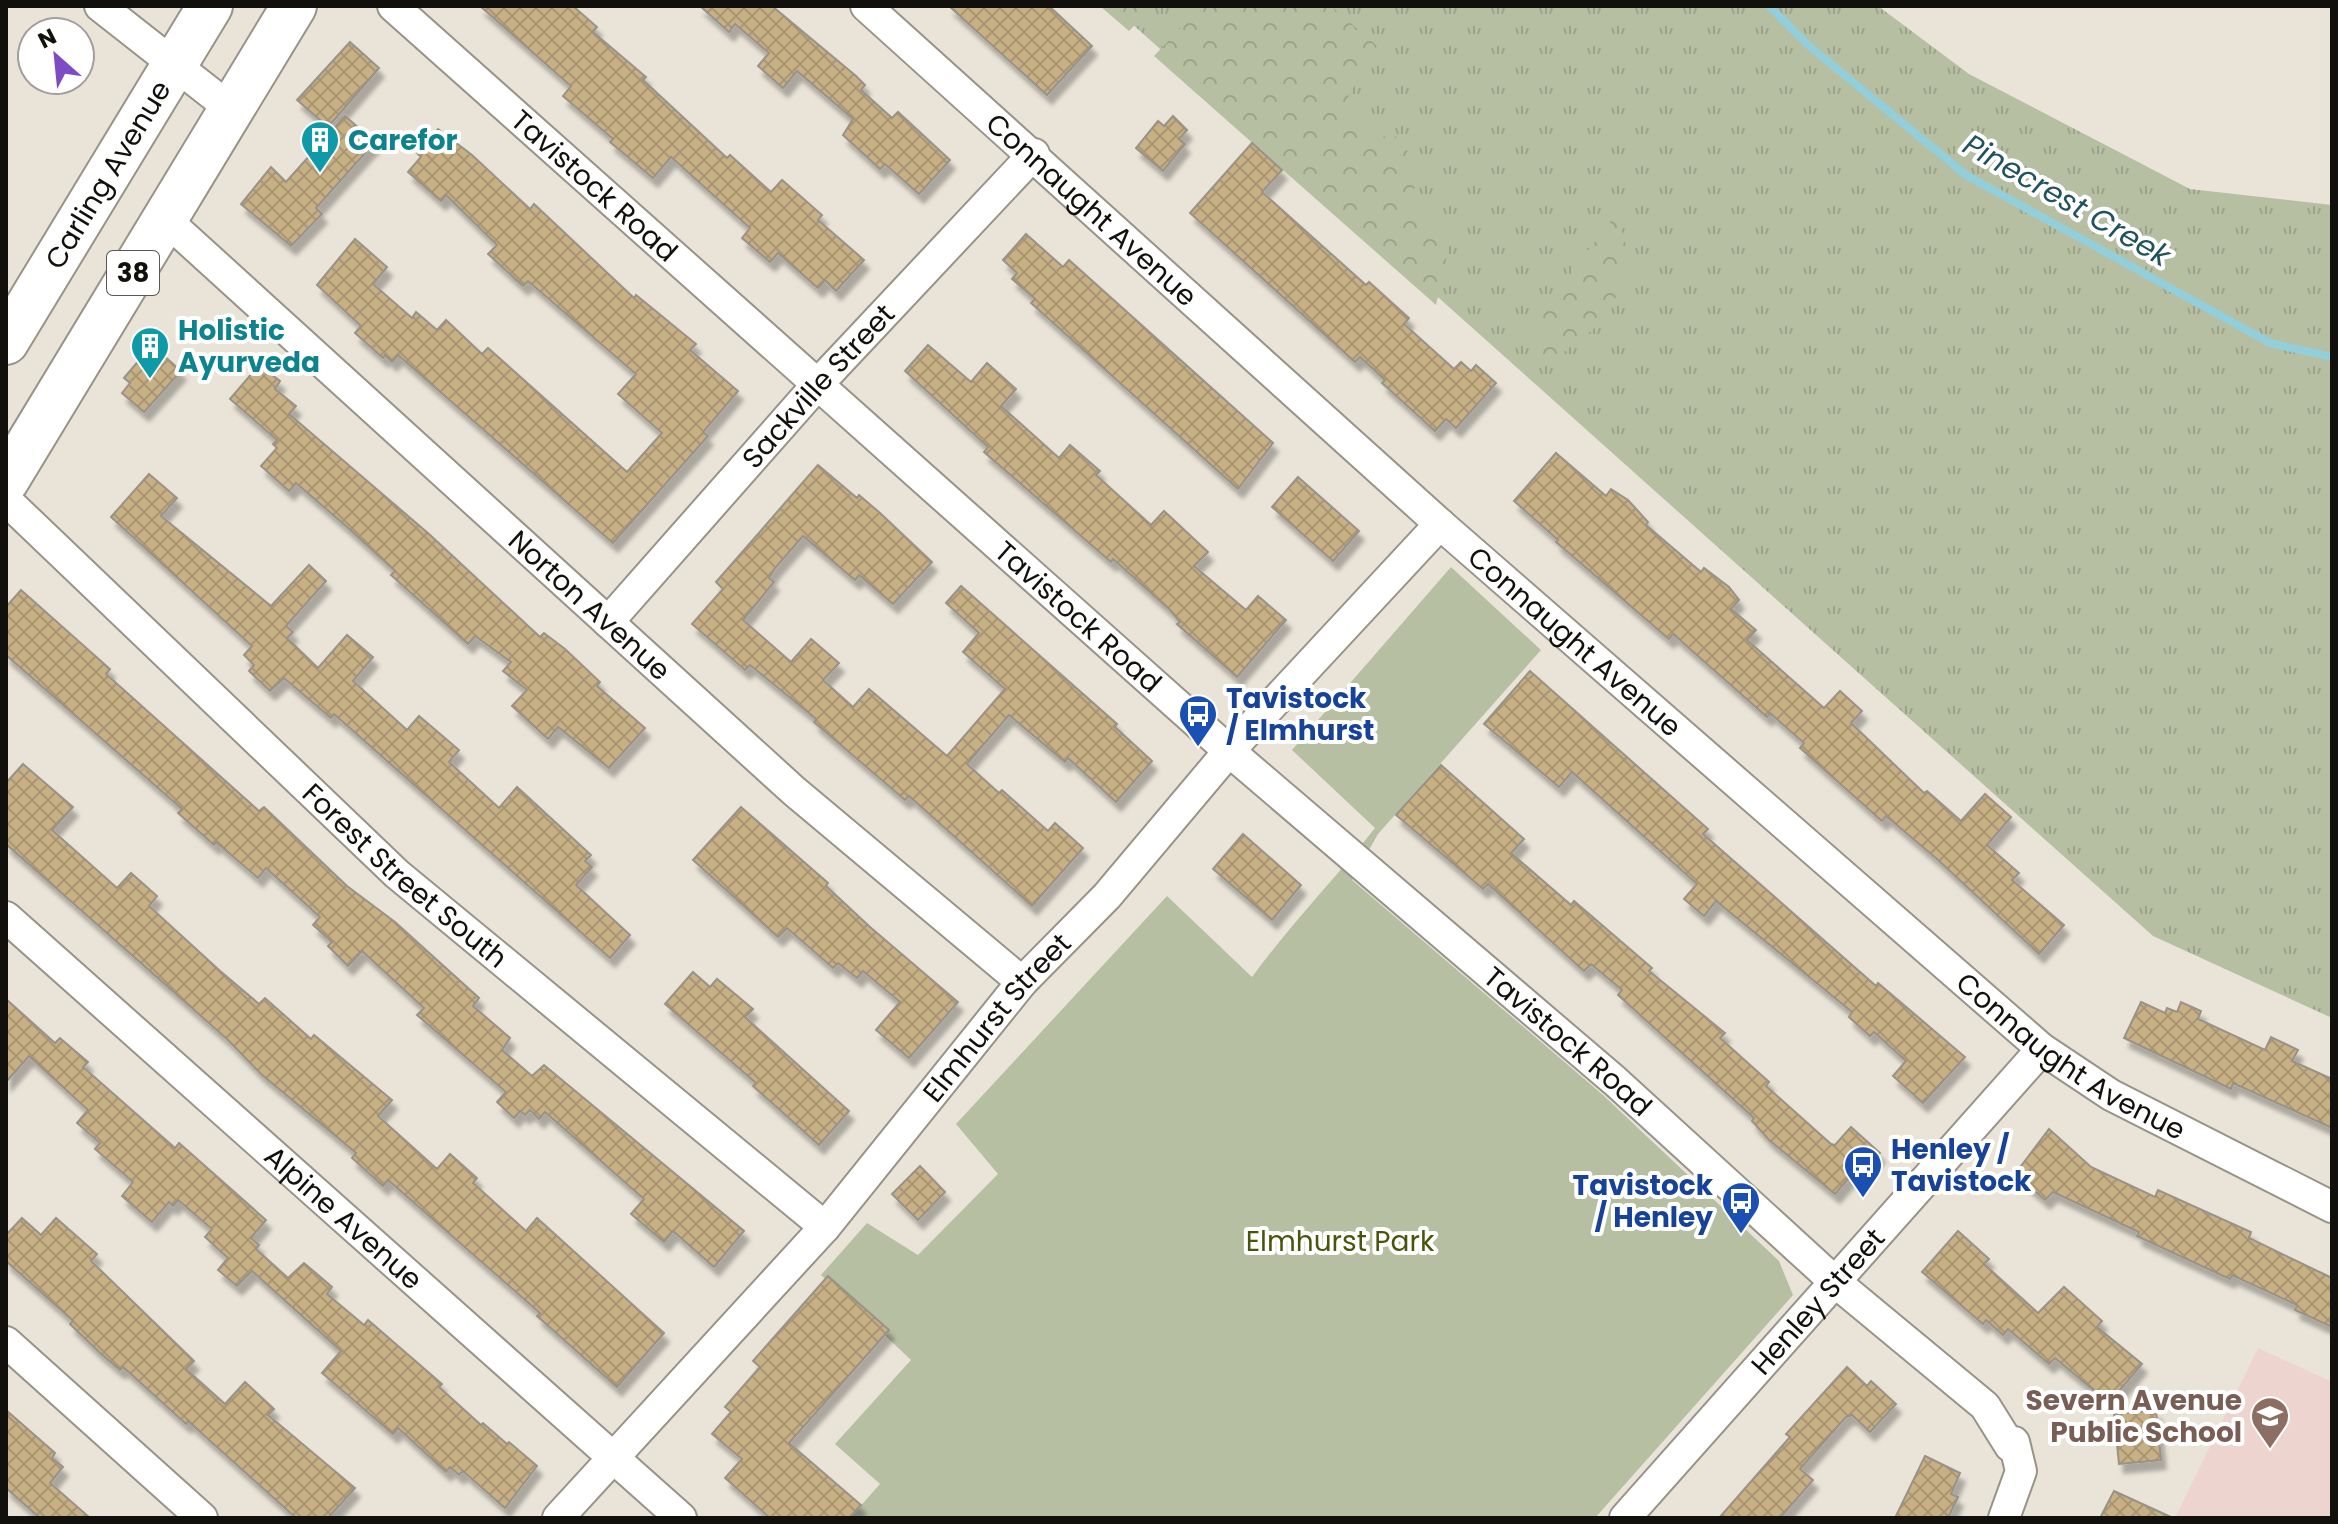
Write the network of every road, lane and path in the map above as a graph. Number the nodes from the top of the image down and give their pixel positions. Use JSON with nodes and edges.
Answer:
{"nodes":[{"id":1,"x":100,"y":6,"type":"edge"},
{"id":2,"x":210,"y":6,"type":"edge"},
{"id":3,"x":294,"y":6,"type":"edge"},
{"id":4,"x":393,"y":6,"type":"edge"},
{"id":5,"x":866,"y":6,"type":"edge"},
{"id":6,"x":174,"y":66,"type":"junction"},
{"id":7,"x":231,"y":109,"type":"junction"},
{"id":8,"x":1034,"y":154,"type":"junction"},
{"id":9,"x":165,"y":219,"type":"junction"},
{"id":10,"x":6,"y":342,"type":"edge"},
{"id":11,"x":817,"y":385,"type":"junction"},
{"id":12,"x":6,"y":481,"type":"edge"},
{"id":13,"x":6,"y":500,"type":"edge"},
{"id":14,"x":1440,"y":524,"type":"junction"},
{"id":15,"x":608,"y":622,"type":"junction"},
{"id":16,"x":1229,"y":751,"type":"junction"},
{"id":17,"x":6,"y":917,"type":"edge"},
{"id":18,"x":1022,"y":982,"type":"junction"},
{"id":19,"x":2042,"y":1049,"type":"junction"},
{"id":20,"x":2332,"y":1207,"type":"edge"},
{"id":21,"x":825,"y":1227,"type":"junction"},
{"id":22,"x":1834,"y":1281,"type":"junction"},
{"id":23,"x":6,"y":1342,"type":"edge"},
{"id":24,"x":612,"y":1458,"type":"junction"},
{"id":25,"x":202,"y":1518,"type":"edge"},
{"id":26,"x":558,"y":1518,"type":"edge"},
{"id":27,"x":681,"y":1518,"type":"edge"},
{"id":28,"x":1625,"y":1518,"type":"edge"},
{"id":29,"x":2004,"y":1518,"type":"edge"}],
"edges":[{"from":1,"to":6,"type":"street"},
{"from":2,"to":6,"type":"main road","name":"Carling Avenue","number":"38"},
{"from":3,"to":7,"type":"main road","number":"38"},
{"from":4,"to":11,"type":"street","name":"Tavistock Road"},
{"from":5,"to":8,"type":"street","name":"Connaught Avenue"},
{"from":6,"to":7,"type":"street"},
{"from":6,"to":10,"type":"main road","name":"Carling Avenue","number":"38"},
{"from":7,"to":9,"type":"main road","number":"38"},
{"from":8,"to":11,"type":"street","name":"Sackville Street"},
{"from":8,"to":14,"type":"street","name":"Connaught Avenue"},
{"from":9,"to":12,"type":"main road","number":"38"},
{"from":9,"to":15,"type":"street","name":"Norton Avenue"},
{"from":11,"to":15,"type":"street","name":"Sackville Street"},
{"from":11,"to":16,"type":"street","name":"Tavistock Road"},
{"from":13,"to":21,"type":"street","name":"Forest Street South"},
{"from":14,"to":16,"type":"street","name":"Elmhurst Street"},
{"from":14,"to":19,"type":"street","name":"Connaught Avenue"},
{"from":15,"to":18,"type":"street","name":"Norton Avenue"},
{"from":16,"to":18,"type":"street","name":"Elmhurst Street"},
{"from":16,"to":22,"type":"street","name":"Tavistock Road"},
{"from":17,"to":24,"type":"street","name":"Alpine Avenue"},
{"from":18,"to":21,"type":"street","name":"Elmhurst Street"},
{"from":19,"to":20,"type":"street","name":"Connaught Avenue"},
{"from":19,"to":22,"type":"street","name":"Henley Street"},
{"from":21,"to":24,"type":"street","name":"Elmhurst Street"},
{"from":22,"to":28,"type":"street","name":"Henley Street"},
{"from":22,"to":29,"type":"street","name":"Tavistock Road"},
{"from":23,"to":25,"type":"street"},
{"from":24,"to":26,"type":"street","name":"Elmhurst Street"},
{"from":24,"to":27,"type":"street","name":"Alpine Avenue"}]}
